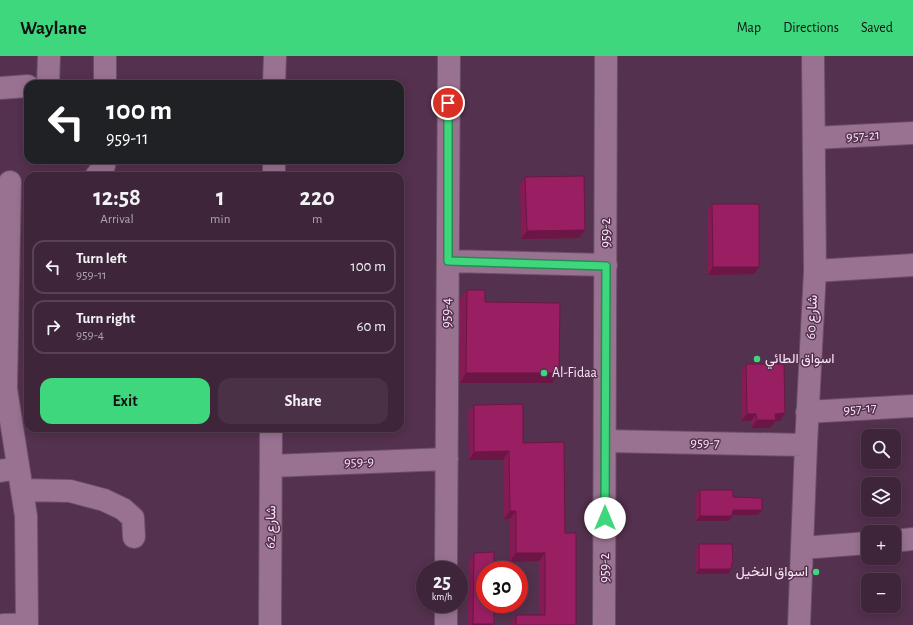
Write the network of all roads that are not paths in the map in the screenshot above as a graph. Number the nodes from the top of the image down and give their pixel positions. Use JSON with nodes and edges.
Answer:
{"nodes":[{"id":1,"x":49,"y":56,"type":"edge"},
{"id":2,"x":105,"y":56,"type":"edge"},
{"id":3,"x":274,"y":56,"type":"edge"},
{"id":4,"x":449,"y":56,"type":"edge"},
{"id":5,"x":606,"y":56,"type":"edge"},
{"id":6,"x":814,"y":56,"type":"edge"},
{"id":7,"x":48,"y":80,"type":"edge"},
{"id":8,"x":105,"y":80,"type":"edge"},
{"id":9,"x":274,"y":80,"type":"edge"},
{"id":10,"x":24,"y":86,"type":"edge"},
{"id":11,"x":0,"y":88,"type":"edge"},
{"id":12,"x":913,"y":133,"type":"edge"},
{"id":13,"x":814,"y":138,"type":"junction"},
{"id":14,"x":13,"y":182,"type":"edge"},
{"id":15,"x":448,"y":261,"type":"junction"},
{"id":16,"x":913,"y":265,"type":"edge"},
{"id":17,"x":606,"y":266,"type":"junction"},
{"id":18,"x":815,"y":271,"type":"junction"},
{"id":19,"x":3,"y":389,"type":"edge"},
{"id":20,"x":913,"y":406,"type":"edge"},
{"id":21,"x":808,"y":412,"type":"junction"},
{"id":22,"x":271,"y":432,"type":"edge"},
{"id":23,"x":605,"y":441,"type":"junction"},
{"id":24,"x":806,"y":445,"type":"junction"},
{"id":25,"x":447,"y":459,"type":"junction"},
{"id":26,"x":271,"y":466,"type":"junction"},
{"id":27,"x":9,"y":470,"type":"edge"},
{"id":28,"x":22,"y":490,"type":"junction"},
{"id":29,"x":134,"y":537,"type":"dead end"},
{"id":30,"x":913,"y":539,"type":"edge"},
{"id":31,"x":901,"y":540,"type":"edge"},
{"id":32,"x":861,"y":544,"type":"edge"},
{"id":33,"x":802,"y":548,"type":"junction"},
{"id":34,"x":446,"y":561,"type":"edge"},
{"id":35,"x":446,"y":613,"type":"edge"},
{"id":36,"x":27,"y":624,"type":"edge"},
{"id":37,"x":3,"y":625,"type":"edge"},
{"id":38,"x":270,"y":625,"type":"edge"},
{"id":39,"x":446,"y":625,"type":"edge"},
{"id":40,"x":604,"y":625,"type":"edge"},
{"id":41,"x":799,"y":625,"type":"edge"}],
"edges":[{"from":1,"to":7,"type":"street"},
{"from":2,"to":8,"type":"street"},
{"from":3,"to":9,"type":"street"},
{"from":4,"to":15,"type":"street","name":"959-4"},
{"from":5,"to":17,"type":"street","name":"959-2"},
{"from":6,"to":13,"type":"street","name":"شارع 60"},
{"from":10,"to":11,"type":"street"},
{"from":12,"to":13,"type":"street","name":"957-21"},
{"from":13,"to":18,"type":"street","name":"شارع 60"},
{"from":14,"to":19,"type":"street"},
{"from":15,"to":17,"type":"street"},
{"from":15,"to":25,"type":"street","name":"959-4"},
{"from":16,"to":18,"type":"street"},
{"from":17,"to":23,"type":"street","name":"959-2"},
{"from":18,"to":21,"type":"street","name":"شارع 60"},
{"from":19,"to":27,"type":"street"},
{"from":20,"to":21,"type":"street","name":"957-17"},
{"from":21,"to":24,"type":"street","name":"شارع 60"},
{"from":22,"to":26,"type":"street","name":"شارع 62"},
{"from":23,"to":24,"type":"street","name":"959-7"},
{"from":23,"to":40,"type":"street","name":"959-2"},
{"from":24,"to":33,"type":"street","name":"شارع 60"},
{"from":25,"to":26,"type":"street","name":"959-9"},
{"from":25,"to":34,"type":"street","name":"959-4"},
{"from":26,"to":38,"type":"street","name":"شارع 62"},
{"from":27,"to":28,"type":"street"},
{"from":28,"to":29,"type":"street"},
{"from":28,"to":36,"type":"street"},
{"from":30,"to":31,"type":"street"},
{"from":32,"to":33,"type":"street"},
{"from":33,"to":41,"type":"street","name":"شارع 60"},
{"from":35,"to":39,"type":"street"},
{"from":36,"to":37,"type":"street"}]}
